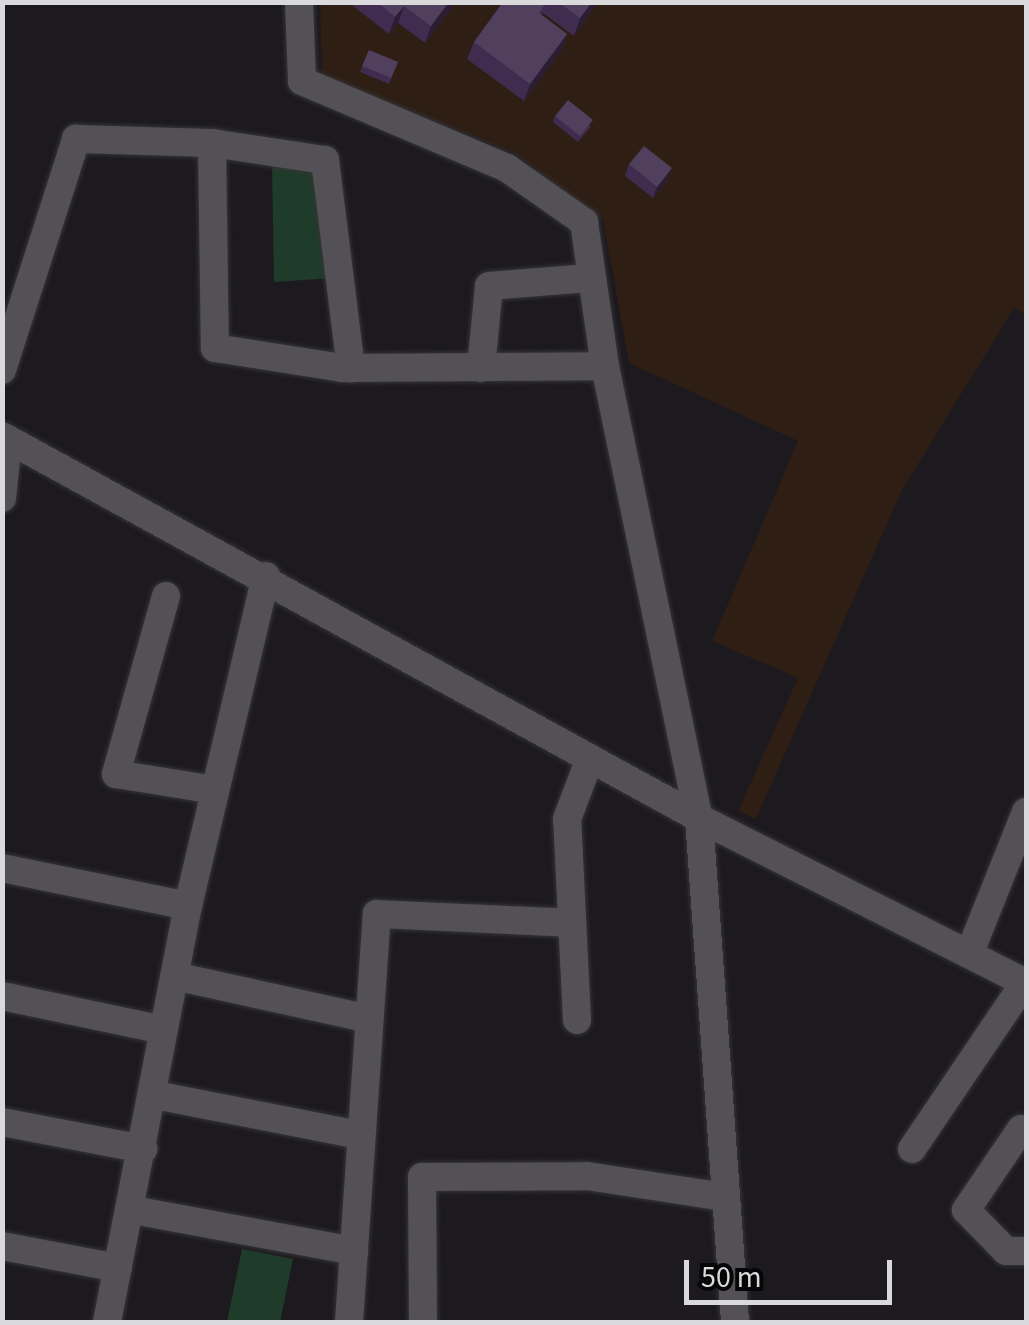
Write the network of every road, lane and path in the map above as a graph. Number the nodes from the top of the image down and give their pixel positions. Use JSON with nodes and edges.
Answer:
{"nodes":[{"id":1,"x":299,"y":2,"type":"edge"},
{"id":2,"x":212,"y":143,"type":"junction"},
{"id":3,"x":590,"y":278,"type":"junction"},
{"id":4,"x":605,"y":366,"type":"junction"},
{"id":5,"x":351,"y":368,"type":"junction"},
{"id":6,"x":481,"y":368,"type":"junction"},
{"id":7,"x":2,"y":370,"type":"edge"},
{"id":8,"x":5,"y":438,"type":"edge"},
{"id":9,"x":2,"y":498,"type":"edge"},
{"id":10,"x":266,"y":576,"type":"junction"},
{"id":11,"x":166,"y":596,"type":"dead end"},
{"id":12,"x":590,"y":758,"type":"junction"},
{"id":13,"x":215,"y":790,"type":"junction"},
{"id":14,"x":1026,"y":812,"type":"edge"},
{"id":15,"x":699,"y":818,"type":"junction"},
{"id":16,"x":2,"y":868,"type":"edge"},
{"id":17,"x":188,"y":906,"type":"junction"},
{"id":18,"x":572,"y":923,"type":"junction"},
{"id":19,"x":970,"y":952,"type":"junction"},
{"id":20,"x":178,"y":977,"type":"junction"},
{"id":21,"x":1026,"y":982,"type":"edge"},
{"id":22,"x":2,"y":996,"type":"edge"},
{"id":23,"x":366,"y":1018,"type":"junction"},
{"id":24,"x":577,"y":1020,"type":"dead end"},
{"id":25,"x":163,"y":1030,"type":"junction"},
{"id":26,"x":155,"y":1095,"type":"junction"},
{"id":27,"x":2,"y":1122,"type":"edge"},
{"id":28,"x":1026,"y":1131,"type":"edge"},
{"id":29,"x":358,"y":1135,"type":"junction"},
{"id":30,"x":143,"y":1149,"type":"junction"},
{"id":31,"x":912,"y":1149,"type":"dead end"},
{"id":32,"x":724,"y":1197,"type":"junction"},
{"id":33,"x":133,"y":1210,"type":"junction"},
{"id":34,"x":2,"y":1246,"type":"edge"},
{"id":35,"x":354,"y":1251,"type":"junction"},
{"id":36,"x":1026,"y":1251,"type":"edge"},
{"id":37,"x":118,"y":1268,"type":"junction"},
{"id":38,"x":107,"y":1322,"type":"edge"},
{"id":39,"x":349,"y":1322,"type":"edge"},
{"id":40,"x":423,"y":1322,"type":"edge"},
{"id":41,"x":735,"y":1322,"type":"edge"}],
"edges":[{"from":1,"to":3,"type":"street"},
{"from":2,"to":5,"type":"street"},
{"from":2,"to":5,"type":"street"},
{"from":2,"to":7,"type":"street"},
{"from":3,"to":4,"type":"street"},
{"from":3,"to":6,"type":"street"},
{"from":4,"to":6,"type":"street"},
{"from":4,"to":15,"type":"street"},
{"from":5,"to":6,"type":"street"},
{"from":8,"to":9,"type":"street"},
{"from":8,"to":10,"type":"street"},
{"from":10,"to":12,"type":"street"},
{"from":10,"to":13,"type":"street"},
{"from":11,"to":13,"type":"street"},
{"from":12,"to":15,"type":"street"},
{"from":12,"to":18,"type":"street"},
{"from":13,"to":17,"type":"street"},
{"from":14,"to":19,"type":"street"},
{"from":15,"to":19,"type":"street"},
{"from":15,"to":32,"type":"street"},
{"from":16,"to":17,"type":"street"},
{"from":17,"to":20,"type":"street"},
{"from":18,"to":23,"type":"street"},
{"from":18,"to":24,"type":"street"},
{"from":19,"to":21,"type":"street"},
{"from":20,"to":23,"type":"street"},
{"from":20,"to":25,"type":"street"},
{"from":21,"to":31,"type":"street"},
{"from":22,"to":25,"type":"street"},
{"from":23,"to":29,"type":"street"},
{"from":25,"to":26,"type":"street"},
{"from":26,"to":29,"type":"street"},
{"from":26,"to":30,"type":"street"},
{"from":27,"to":30,"type":"street"},
{"from":28,"to":36,"type":"street"},
{"from":29,"to":35,"type":"street"},
{"from":30,"to":33,"type":"street"},
{"from":32,"to":40,"type":"street"},
{"from":32,"to":41,"type":"street"},
{"from":33,"to":35,"type":"street"},
{"from":33,"to":37,"type":"street"},
{"from":34,"to":37,"type":"street"},
{"from":35,"to":39,"type":"street"},
{"from":37,"to":38,"type":"street"}]}
